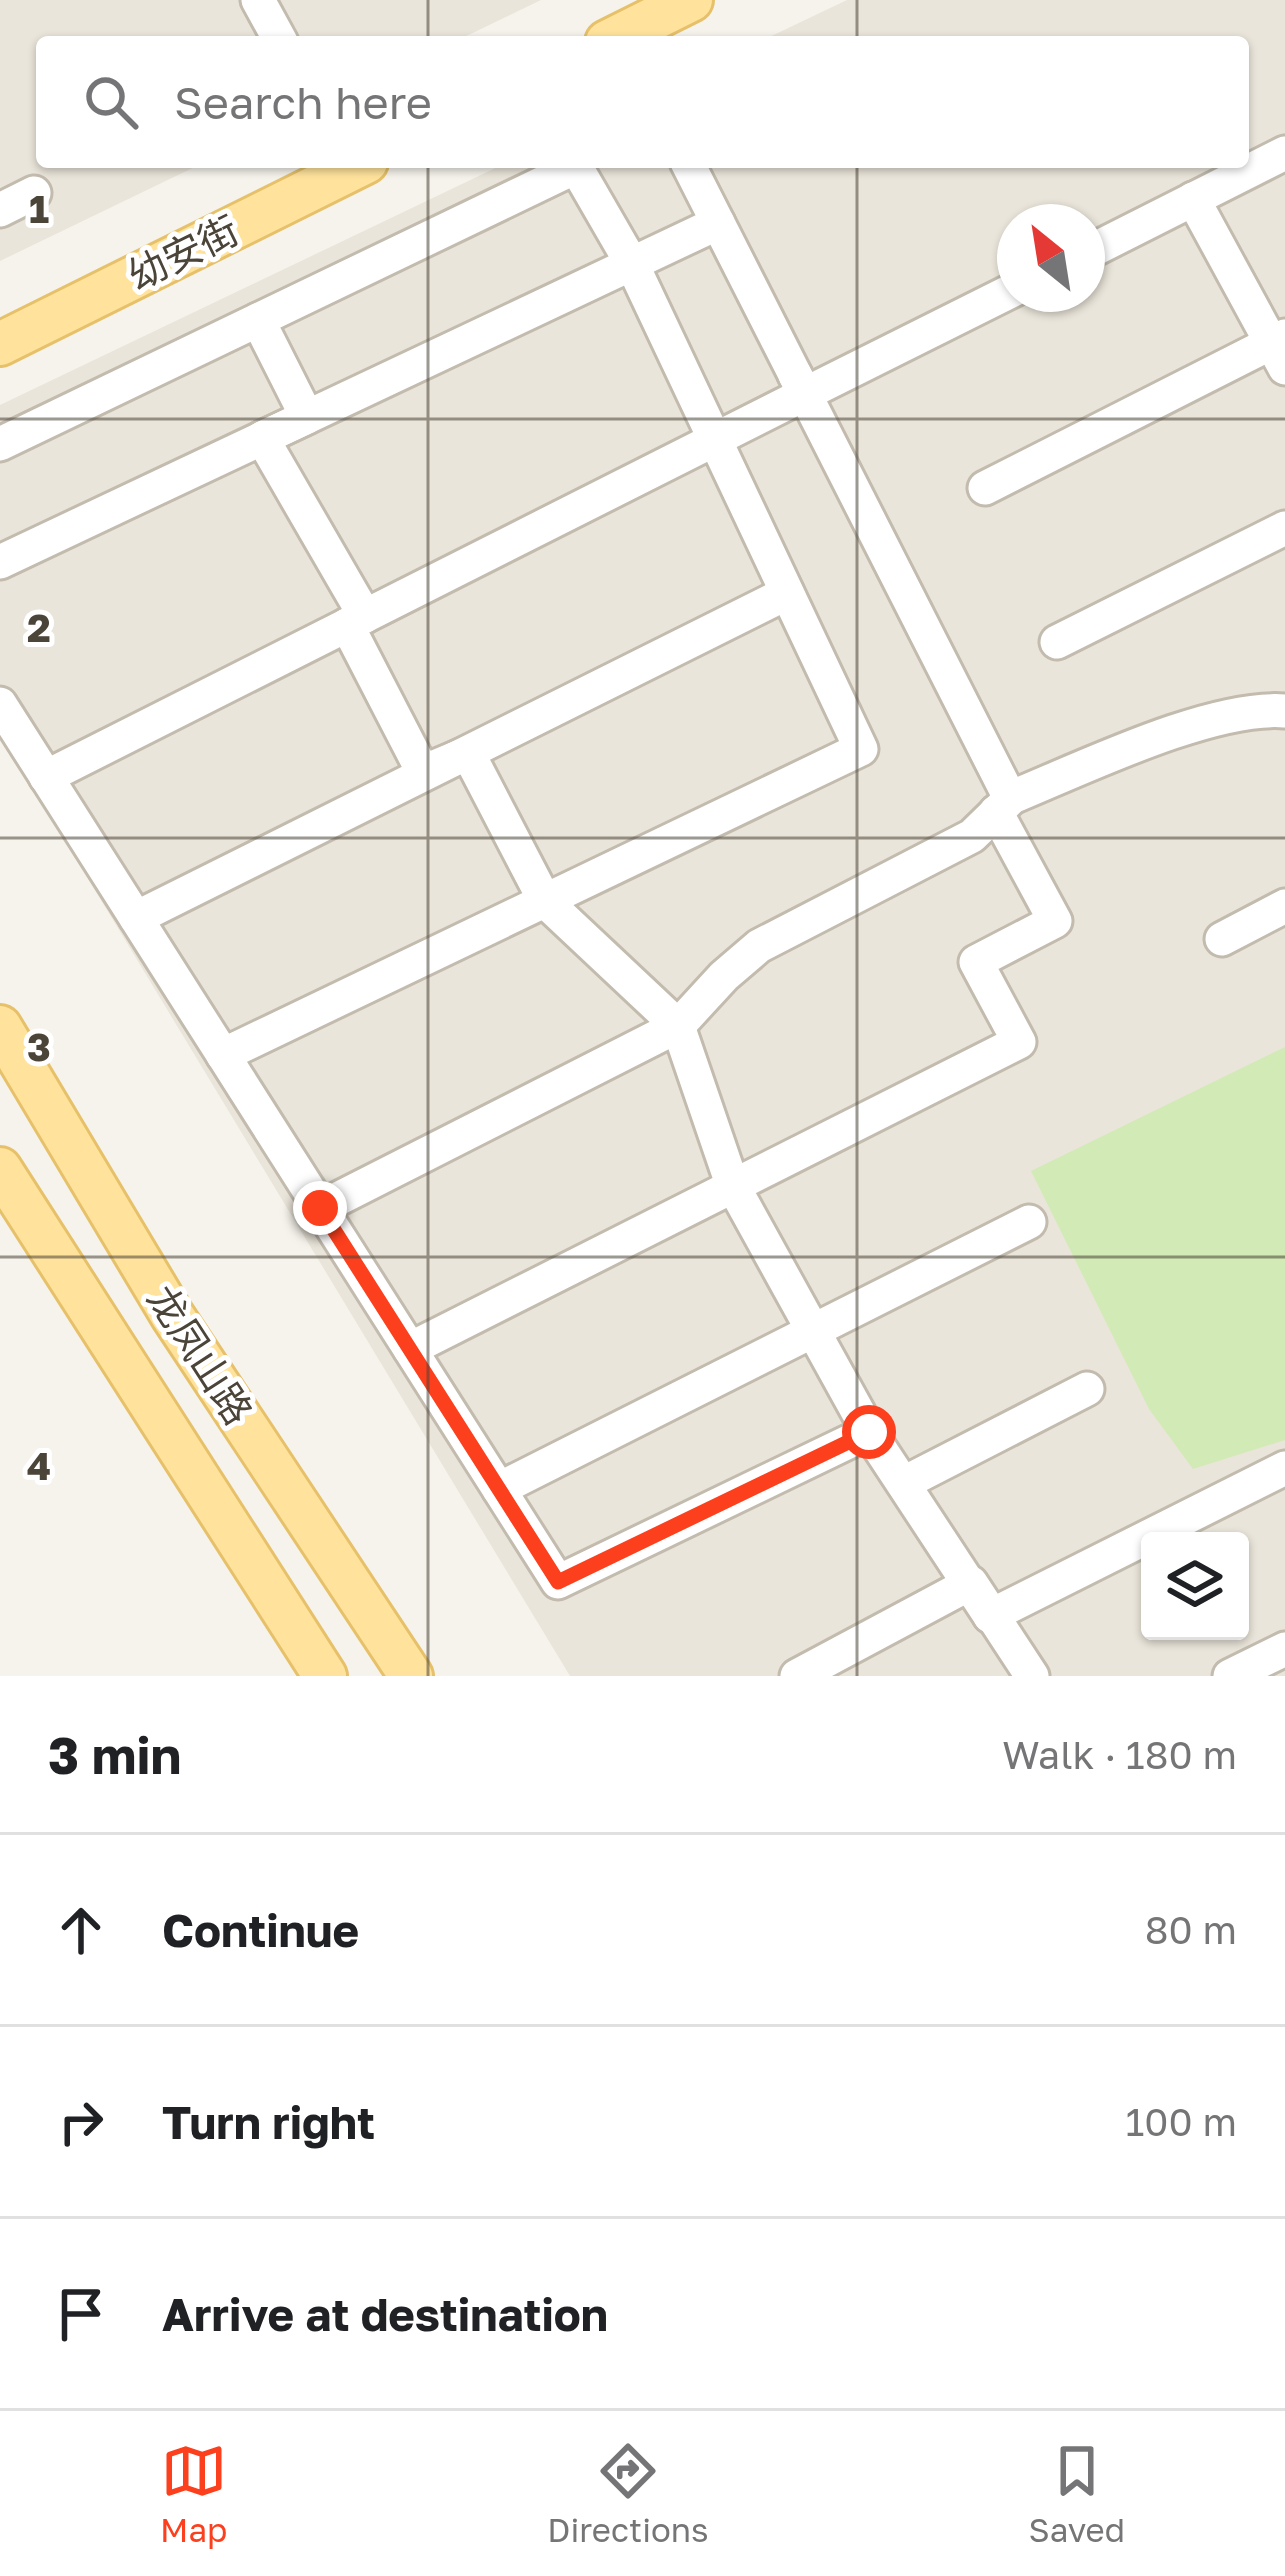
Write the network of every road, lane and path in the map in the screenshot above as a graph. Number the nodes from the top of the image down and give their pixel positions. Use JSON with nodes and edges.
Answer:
{"nodes":[{"id":1,"x":258,"y":0,"type":"edge"},
{"id":2,"x":691,"y":0,"type":"edge"},
{"id":3,"x":278,"y":36,"type":"edge"},
{"id":4,"x":626,"y":36,"type":"edge"},
{"id":5,"x":1285,"y":153,"type":"edge"},
{"id":6,"x":348,"y":168,"type":"edge"},
{"id":7,"x":572,"y":168,"type":"edge"},
{"id":8,"x":577,"y":168,"type":"edge"},
{"id":9,"x":690,"y":168,"type":"edge"},
{"id":10,"x":34,"y":193,"type":"dead end"},
{"id":11,"x":1193,"y":199,"type":"junction"},
{"id":12,"x":0,"y":210,"type":"edge"},
{"id":13,"x":718,"y":223,"type":"junction"},
{"id":14,"x":1105,"y":244,"type":"edge"},
{"id":15,"x":632,"y":264,"type":"junction"},
{"id":16,"x":997,"y":298,"type":"edge"},
{"id":17,"x":258,"y":320,"type":"junction"},
{"id":18,"x":0,"y":344,"type":"edge"},
{"id":19,"x":1280,"y":349,"type":"edge"},
{"id":20,"x":805,"y":394,"type":"junction"},
{"id":21,"x":307,"y":417,"type":"junction"},
{"id":22,"x":262,"y":439,"type":"junction"},
{"id":23,"x":0,"y":444,"type":"edge"},
{"id":24,"x":985,"y":488,"type":"dead end"},
{"id":25,"x":1285,"y":528,"type":"edge"},
{"id":26,"x":0,"y":562,"type":"edge"},
{"id":27,"x":787,"y":593,"type":"junction"},
{"id":28,"x":356,"y":620,"type":"junction"},
{"id":29,"x":1057,"y":642,"type":"dead end"},
{"id":30,"x":0,"y":704,"type":"edge"},
{"id":31,"x":1285,"y":711,"type":"edge"},
{"id":32,"x":468,"y":753,"type":"junction"},
{"id":33,"x":423,"y":772,"type":"junction"},
{"id":34,"x":46,"y":776,"type":"junction"},
{"id":35,"x":1003,"y":806,"type":"junction"},
{"id":36,"x":545,"y":901,"type":"junction"},
{"id":37,"x":1285,"y":906,"type":"edge"},
{"id":38,"x":136,"y":918,"type":"junction"},
{"id":39,"x":1222,"y":938,"type":"dead end"},
{"id":40,"x":678,"y":1026,"type":"junction"},
{"id":41,"x":0,"y":1027,"type":"edge"},
{"id":42,"x":223,"y":1055,"type":"junction"},
{"id":43,"x":0,"y":1168,"type":"edge"},
{"id":44,"x":732,"y":1184,"type":"junction"},
{"id":45,"x":320,"y":1208,"type":"junction"},
{"id":46,"x":1029,"y":1222,"type":"dead end"},
{"id":47,"x":814,"y":1333,"type":"junction"},
{"id":48,"x":410,"y":1349,"type":"junction"},
{"id":49,"x":1087,"y":1389,"type":"dead end"},
{"id":50,"x":869,"y":1432,"type":"junction"},
{"id":51,"x":1285,"y":1468,"type":"edge"},
{"id":52,"x":904,"y":1483,"type":"junction"},
{"id":53,"x":499,"y":1489,"type":"junction"},
{"id":54,"x":971,"y":1583,"type":"junction"},
{"id":55,"x":991,"y":1616,"type":"junction"},
{"id":56,"x":1285,"y":1649,"type":"edge"},
{"id":57,"x":325,"y":1676,"type":"edge"},
{"id":58,"x":411,"y":1676,"type":"edge"},
{"id":59,"x":797,"y":1676,"type":"edge"},
{"id":60,"x":1033,"y":1676,"type":"edge"},
{"id":61,"x":1230,"y":1676,"type":"edge"}],
"edges":[{"from":1,"to":3,"type":"street"},
{"from":2,"to":4,"type":"main road"},
{"from":5,"to":11,"type":"street"},
{"from":6,"to":18,"type":"main road","name":"幼安街"},
{"from":7,"to":17,"type":"street"},
{"from":8,"to":15,"type":"street"},
{"from":9,"to":13,"type":"street"},
{"from":10,"to":12,"type":"street"},
{"from":11,"to":14,"type":"street"},
{"from":11,"to":19,"type":"street"},
{"from":13,"to":15,"type":"street"},
{"from":13,"to":20,"type":"street"},
{"from":15,"to":21,"type":"street"},
{"from":15,"to":27,"type":"street"},
{"from":16,"to":20,"type":"street"},
{"from":17,"to":21,"type":"street"},
{"from":17,"to":23,"type":"street"},
{"from":19,"to":24,"type":"street"},
{"from":20,"to":28,"type":"street"},
{"from":20,"to":35,"type":"street"},
{"from":21,"to":22,"type":"street"},
{"from":22,"to":26,"type":"street"},
{"from":22,"to":28,"type":"street"},
{"from":25,"to":29,"type":"street"},
{"from":27,"to":32,"type":"street"},
{"from":27,"to":36,"type":"street"},
{"from":28,"to":33,"type":"street"},
{"from":28,"to":34,"type":"street"},
{"from":30,"to":34,"type":"street"},
{"from":31,"to":35,"type":"street"},
{"from":32,"to":33,"type":"street"},
{"from":32,"to":36,"type":"street"},
{"from":33,"to":38,"type":"street"},
{"from":34,"to":38,"type":"street"},
{"from":35,"to":40,"type":"street"},
{"from":35,"to":44,"type":"street"},
{"from":36,"to":40,"type":"street"},
{"from":36,"to":42,"type":"street"},
{"from":37,"to":39,"type":"street"},
{"from":38,"to":42,"type":"street"},
{"from":40,"to":44,"type":"street"},
{"from":40,"to":45,"type":"street"},
{"from":41,"to":58,"type":"main road","name":"龙凤山路"},
{"from":42,"to":45,"type":"street"},
{"from":43,"to":57,"type":"main road","name":"龙凤山路"},
{"from":44,"to":47,"type":"street"},
{"from":44,"to":48,"type":"street"},
{"from":45,"to":48,"type":"street"},
{"from":46,"to":47,"type":"street"},
{"from":47,"to":50,"type":"street"},
{"from":47,"to":53,"type":"street"},
{"from":48,"to":53,"type":"street"},
{"from":49,"to":52,"type":"street"},
{"from":50,"to":52,"type":"street"},
{"from":50,"to":53,"type":"street"},
{"from":51,"to":55,"type":"street"},
{"from":52,"to":54,"type":"street"},
{"from":54,"to":55,"type":"street"},
{"from":54,"to":59,"type":"street"},
{"from":55,"to":60,"type":"street"},
{"from":56,"to":61,"type":"street"}]}
